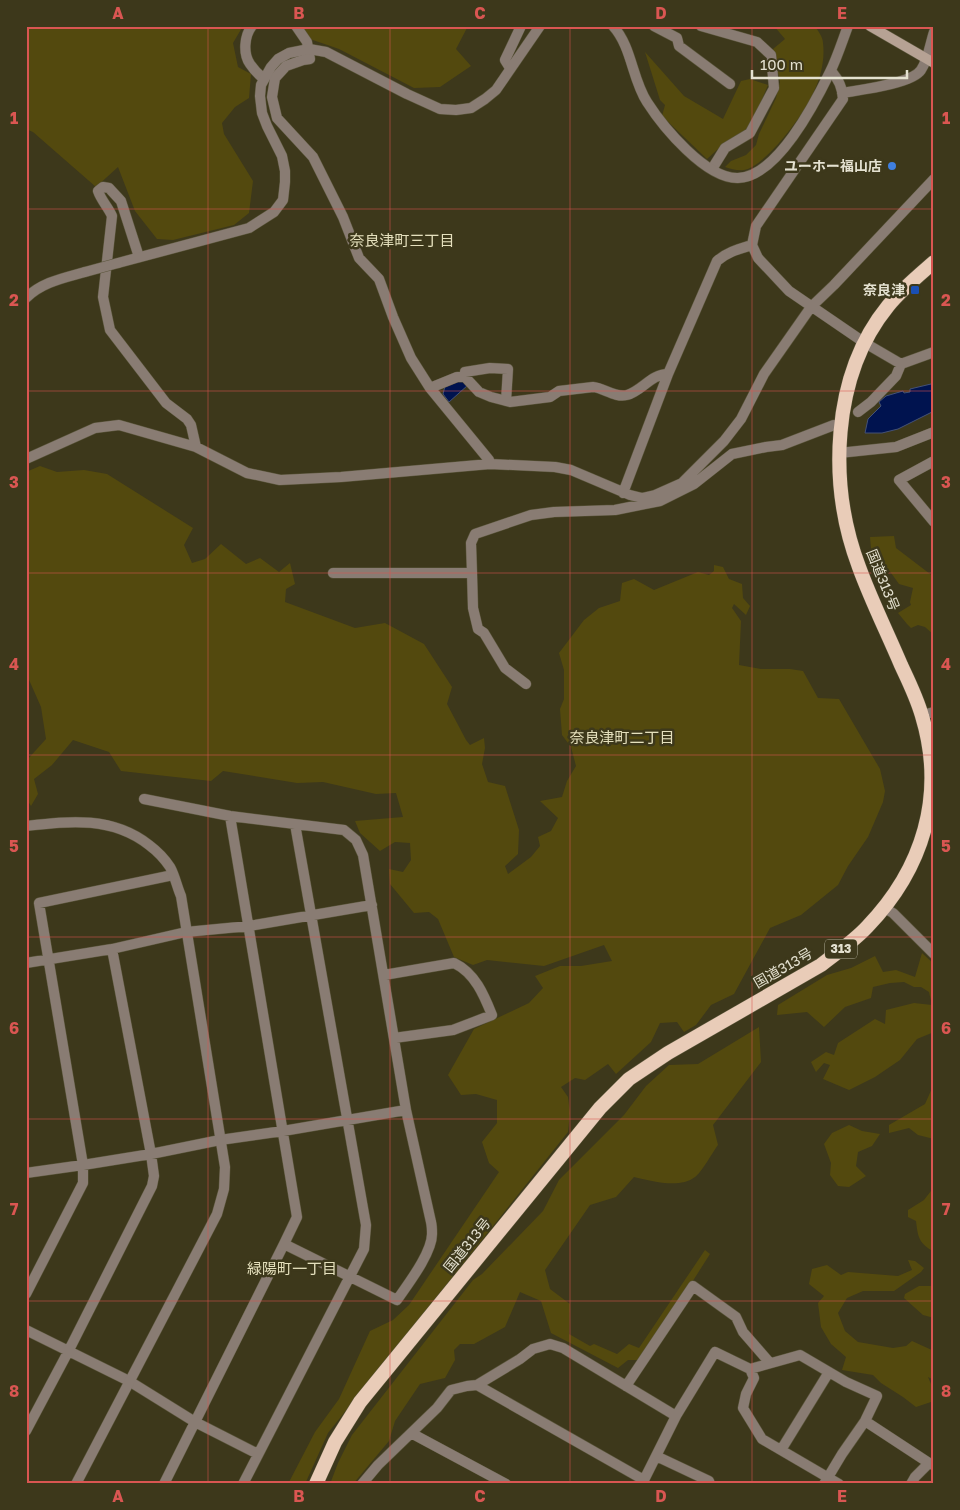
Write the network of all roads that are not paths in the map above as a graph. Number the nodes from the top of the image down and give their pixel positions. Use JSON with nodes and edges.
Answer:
{"nodes":[{"id":1,"x":252,"y":26,"type":"edge"},
{"id":2,"x":296,"y":26,"type":"edge"},
{"id":3,"x":521,"y":26,"type":"edge"},
{"id":4,"x":540,"y":26,"type":"edge"},
{"id":5,"x":613,"y":26,"type":"edge"},
{"id":6,"x":654,"y":26,"type":"edge"},
{"id":7,"x":701,"y":26,"type":"edge"},
{"id":8,"x":848,"y":26,"type":"edge"},
{"id":9,"x":870,"y":26,"type":"edge"},
{"id":10,"x":934,"y":32,"type":"edge"},
{"id":11,"x":309,"y":49,"type":"junction"},
{"id":12,"x":930,"y":61,"type":"edge"},
{"id":13,"x":510,"y":68,"type":"junction"},
{"id":14,"x":831,"y":71,"type":"junction"},
{"id":15,"x":264,"y":79,"type":"junction"},
{"id":16,"x":730,"y":84,"type":"dead end"},
{"id":17,"x":842,"y":94,"type":"junction"},
{"id":18,"x":712,"y":169,"type":"junction"},
{"id":19,"x":934,"y":179,"type":"edge"},
{"id":20,"x":752,"y":245,"type":"junction"},
{"id":21,"x":139,"y":257,"type":"junction"},
{"id":22,"x":934,"y":262,"type":"edge"},
{"id":23,"x":26,"y":298,"type":"edge"},
{"id":24,"x":811,"y":307,"type":"junction"},
{"id":25,"x":865,"y":343,"type":"junction"},
{"id":26,"x":934,"y":352,"type":"edge"},
{"id":27,"x":901,"y":364,"type":"junction"},
{"id":28,"x":668,"y":374,"type":"junction"},
{"id":29,"x":465,"y":377,"type":"junction"},
{"id":30,"x":430,"y":388,"type":"junction"},
{"id":31,"x":506,"y":401,"type":"junction"},
{"id":32,"x":858,"y":412,"type":"dead end"},
{"id":33,"x":834,"y":425,"type":"dead end"},
{"id":34,"x":934,"y":432,"type":"edge"},
{"id":35,"x":196,"y":447,"type":"junction"},
{"id":36,"x":840,"y":453,"type":"junction"},
{"id":37,"x":26,"y":459,"type":"edge"},
{"id":38,"x":934,"y":461,"type":"edge"},
{"id":39,"x":490,"y":464,"type":"junction"},
{"id":40,"x":623,"y":492,"type":"junction"},
{"id":41,"x":932,"y":516,"type":"edge"},
{"id":42,"x":333,"y":573,"type":"dead end"},
{"id":43,"x":472,"y":573,"type":"junction"},
{"id":44,"x":526,"y":684,"type":"dead end"},
{"id":45,"x":928,"y":714,"type":"edge"},
{"id":46,"x":144,"y":799,"type":"dead end"},
{"id":47,"x":230,"y":816,"type":"junction"},
{"id":48,"x":295,"y":824,"type":"junction"},
{"id":49,"x":26,"y":826,"type":"edge"},
{"id":50,"x":173,"y":875,"type":"junction"},
{"id":51,"x":372,"y":905,"type":"junction"},
{"id":52,"x":884,"y":908,"type":"junction"},
{"id":53,"x":311,"y":916,"type":"junction"},
{"id":54,"x":249,"y":926,"type":"junction"},
{"id":55,"x":186,"y":932,"type":"junction"},
{"id":56,"x":112,"y":949,"type":"junction"},
{"id":57,"x":934,"y":954,"type":"edge"},
{"id":58,"x":48,"y":960,"type":"junction"},
{"id":59,"x":26,"y":963,"type":"edge"},
{"id":60,"x":384,"y":975,"type":"junction"},
{"id":61,"x":394,"y":1038,"type":"junction"},
{"id":62,"x":406,"y":1110,"type":"junction"},
{"id":63,"x":348,"y":1120,"type":"junction"},
{"id":64,"x":283,"y":1131,"type":"junction"},
{"id":65,"x":220,"y":1140,"type":"junction"},
{"id":66,"x":151,"y":1154,"type":"junction"},
{"id":67,"x":83,"y":1165,"type":"junction"},
{"id":68,"x":26,"y":1172,"type":"edge"},
{"id":69,"x":284,"y":1244,"type":"junction"},
{"id":70,"x":350,"y":1276,"type":"junction"},
{"id":71,"x":26,"y":1294,"type":"edge"},
{"id":72,"x":26,"y":1330,"type":"edge"},
{"id":73,"x":68,"y":1352,"type":"junction"},
{"id":74,"x":770,"y":1363,"type":"junction"},
{"id":75,"x":750,"y":1368,"type":"junction"},
{"id":76,"x":829,"y":1372,"type":"junction"},
{"id":77,"x":129,"y":1381,"type":"junction"},
{"id":78,"x":477,"y":1385,"type":"junction"},
{"id":79,"x":626,"y":1386,"type":"junction"},
{"id":80,"x":676,"y":1416,"type":"junction"},
{"id":81,"x":865,"y":1420,"type":"junction"},
{"id":82,"x":195,"y":1422,"type":"junction"},
{"id":83,"x":26,"y":1431,"type":"edge"},
{"id":84,"x":411,"y":1433,"type":"junction"},
{"id":85,"x":781,"y":1450,"type":"junction"},
{"id":86,"x":258,"y":1454,"type":"junction"},
{"id":87,"x":656,"y":1456,"type":"junction"},
{"id":88,"x":932,"y":1464,"type":"edge"},
{"id":89,"x":826,"y":1480,"type":"edge"},
{"id":90,"x":643,"y":1482,"type":"edge"},
{"id":91,"x":76,"y":1484,"type":"edge"},
{"id":92,"x":164,"y":1484,"type":"edge"},
{"id":93,"x":243,"y":1484,"type":"edge"},
{"id":94,"x":316,"y":1484,"type":"edge"},
{"id":95,"x":362,"y":1484,"type":"edge"},
{"id":96,"x":506,"y":1484,"type":"edge"},
{"id":97,"x":710,"y":1484,"type":"edge"},
{"id":98,"x":839,"y":1484,"type":"edge"},
{"id":99,"x":911,"y":1484,"type":"edge"}],
"edges":[{"from":1,"to":15,"type":"street"},
{"from":2,"to":11,"type":"street"},
{"from":3,"to":13,"type":"street"},
{"from":4,"to":13,"type":"street"},
{"from":5,"to":18,"type":"street"},
{"from":6,"to":16,"type":"street"},
{"from":7,"to":18,"type":"street"},
{"from":8,"to":14,"type":"street"},
{"from":9,"to":12,"type":"main road"},
{"from":10,"to":12,"type":"street"},
{"from":11,"to":13,"type":"street"},
{"from":11,"to":15,"type":"street"},
{"from":11,"to":30,"type":"street"},
{"from":12,"to":17,"type":"street"},
{"from":14,"to":17,"type":"street"},
{"from":14,"to":18,"type":"street"},
{"from":15,"to":21,"type":"street"},
{"from":17,"to":20,"type":"street"},
{"from":19,"to":24,"type":"street"},
{"from":20,"to":24,"type":"street"},
{"from":20,"to":28,"type":"street"},
{"from":21,"to":23,"type":"street","bridge":true},
{"from":21,"to":35,"type":"street"},
{"from":22,"to":25,"type":"highway","name":"国道313号","number":"313"},
{"from":24,"to":25,"type":"street"},
{"from":24,"to":40,"type":"street"},
{"from":25,"to":27,"type":"street"},
{"from":25,"to":36,"type":"highway","name":"国道313号","number":"313"},
{"from":26,"to":27,"type":"street"},
{"from":27,"to":32,"type":"street"},
{"from":28,"to":31,"type":"street"},
{"from":28,"to":40,"type":"street"},
{"from":29,"to":30,"type":"street"},
{"from":29,"to":31,"type":"street"},
{"from":29,"to":31,"type":"street"},
{"from":30,"to":39,"type":"street"},
{"from":33,"to":43,"type":"street"},
{"from":34,"to":36,"type":"street"},
{"from":35,"to":37,"type":"street"},
{"from":35,"to":39,"type":"street"},
{"from":36,"to":45,"type":"highway","name":"国道313号","number":"313"},
{"from":38,"to":41,"type":"street"},
{"from":39,"to":40,"type":"street"},
{"from":42,"to":43,"type":"street"},
{"from":43,"to":44,"type":"street"},
{"from":45,"to":52,"type":"highway","name":"国道313号","number":"313"},
{"from":46,"to":47,"type":"street"},
{"from":47,"to":48,"type":"street"},
{"from":47,"to":54,"type":"street"},
{"from":48,"to":51,"type":"street"},
{"from":48,"to":53,"type":"street"},
{"from":49,"to":50,"type":"street"},
{"from":50,"to":55,"type":"street"},
{"from":50,"to":58,"type":"street"},
{"from":51,"to":53,"type":"street"},
{"from":51,"to":60,"type":"street"},
{"from":52,"to":57,"type":"street"},
{"from":52,"to":94,"type":"highway","name":"国道313号","number":"313"},
{"from":53,"to":54,"type":"street"},
{"from":53,"to":63,"type":"street"},
{"from":54,"to":55,"type":"street"},
{"from":54,"to":64,"type":"street"},
{"from":55,"to":56,"type":"street"},
{"from":55,"to":65,"type":"street"},
{"from":56,"to":58,"type":"street"},
{"from":56,"to":66,"type":"street"},
{"from":58,"to":59,"type":"street"},
{"from":58,"to":67,"type":"street"},
{"from":60,"to":61,"type":"street"},
{"from":60,"to":61,"type":"street"},
{"from":61,"to":62,"type":"street"},
{"from":62,"to":63,"type":"street"},
{"from":62,"to":70,"type":"street"},
{"from":63,"to":64,"type":"street"},
{"from":63,"to":70,"type":"street"},
{"from":64,"to":65,"type":"street"},
{"from":64,"to":69,"type":"street"},
{"from":65,"to":66,"type":"street"},
{"from":65,"to":77,"type":"street"},
{"from":66,"to":67,"type":"street"},
{"from":66,"to":73,"type":"street"},
{"from":67,"to":68,"type":"street"},
{"from":67,"to":71,"type":"street"},
{"from":69,"to":70,"type":"street"},
{"from":69,"to":82,"type":"street"},
{"from":70,"to":86,"type":"street"},
{"from":72,"to":73,"type":"street"},
{"from":73,"to":77,"type":"street"},
{"from":73,"to":83,"type":"street"},
{"from":74,"to":75,"type":"street"},
{"from":74,"to":76,"type":"street"},
{"from":74,"to":79,"type":"street"},
{"from":75,"to":80,"type":"street"},
{"from":75,"to":85,"type":"street"},
{"from":76,"to":81,"type":"street"},
{"from":76,"to":85,"type":"street"},
{"from":77,"to":82,"type":"street"},
{"from":77,"to":91,"type":"street"},
{"from":78,"to":79,"type":"street"},
{"from":78,"to":84,"type":"street"},
{"from":78,"to":90,"type":"street"},
{"from":79,"to":80,"type":"street"},
{"from":80,"to":87,"type":"street"},
{"from":81,"to":88,"type":"street"},
{"from":81,"to":89,"type":"street"},
{"from":82,"to":86,"type":"street"},
{"from":82,"to":92,"type":"street"},
{"from":84,"to":95,"type":"street"},
{"from":84,"to":96,"type":"street"},
{"from":85,"to":89,"type":"street"},
{"from":86,"to":93,"type":"street"},
{"from":87,"to":90,"type":"street"},
{"from":87,"to":97,"type":"street"},
{"from":88,"to":99,"type":"street"},
{"from":89,"to":98,"type":"street"}]}
